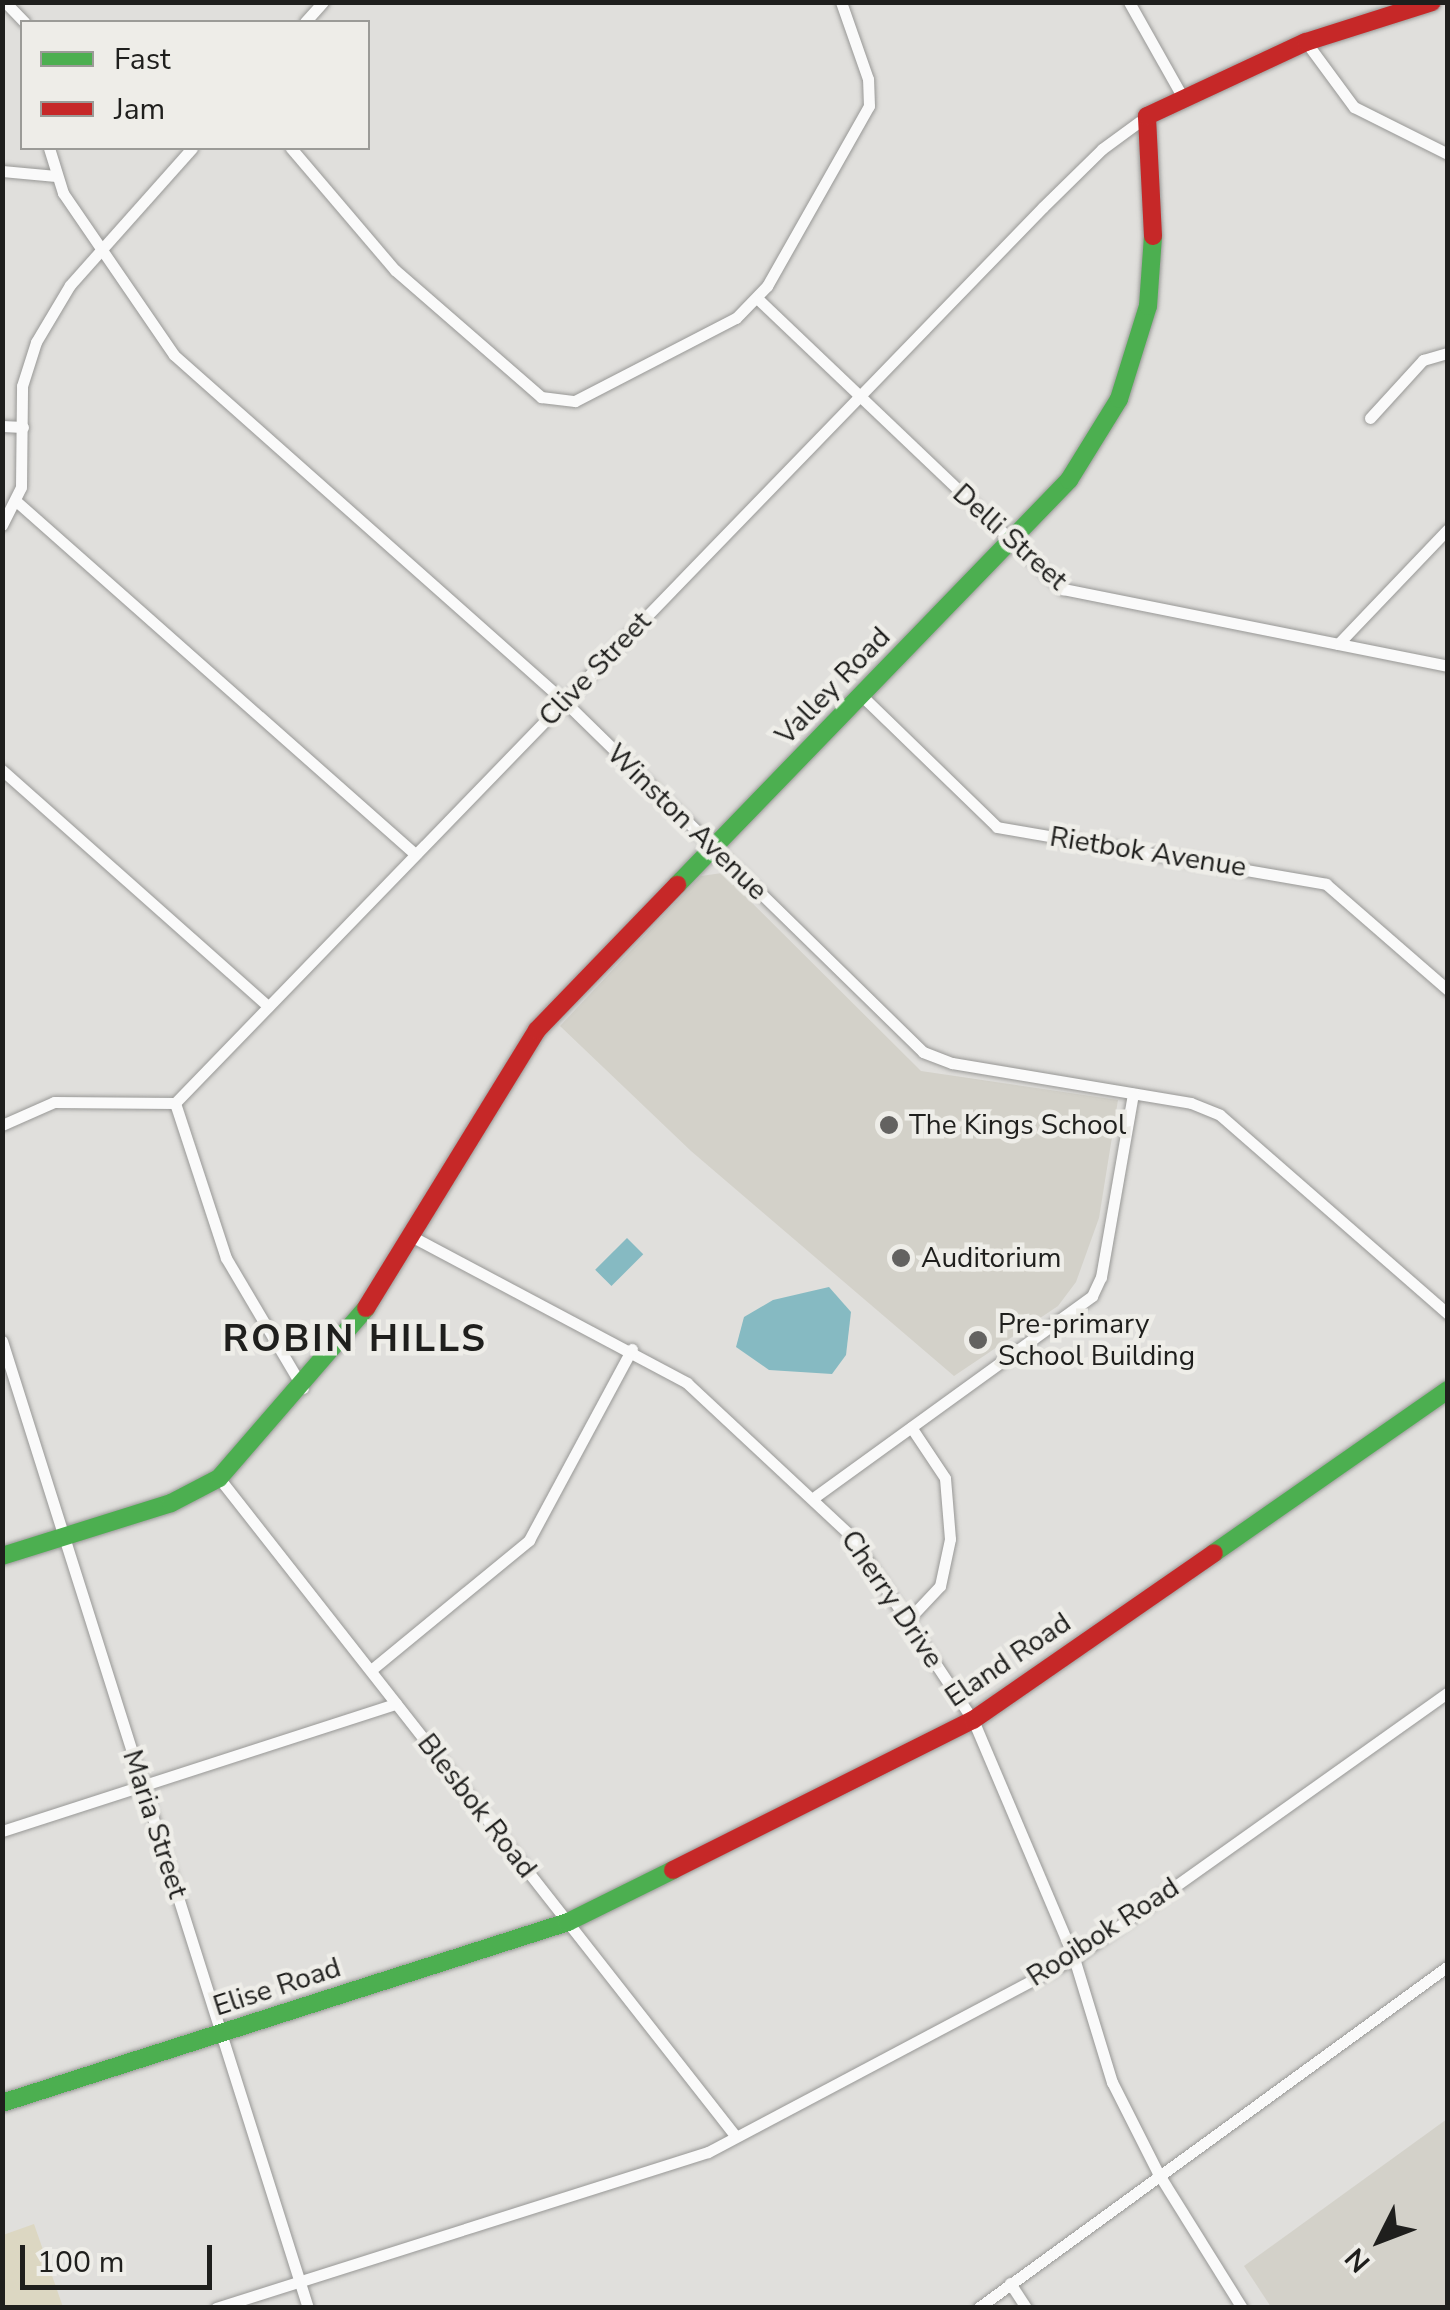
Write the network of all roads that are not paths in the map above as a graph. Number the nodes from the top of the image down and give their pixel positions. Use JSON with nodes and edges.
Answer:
{"nodes":[{"id":1,"x":841,"y":2,"type":"edge"},
{"id":2,"x":1129,"y":2,"type":"edge"},
{"id":3,"x":1432,"y":2,"type":"edge"},
{"id":4,"x":1306,"y":42,"type":"junction"},
{"id":5,"x":1182,"y":96,"type":"junction"},
{"id":6,"x":1147,"y":116,"type":"junction"},
{"id":7,"x":50,"y":150,"type":"edge"},
{"id":8,"x":190,"y":150,"type":"edge"},
{"id":9,"x":293,"y":150,"type":"edge"},
{"id":10,"x":1448,"y":154,"type":"edge"},
{"id":11,"x":2,"y":172,"type":"edge"},
{"id":12,"x":56,"y":176,"type":"junction"},
{"id":13,"x":100,"y":252,"type":"junction"},
{"id":14,"x":758,"y":299,"type":"junction"},
{"id":15,"x":1448,"y":353,"type":"edge"},
{"id":16,"x":860,"y":397,"type":"junction"},
{"id":17,"x":1370,"y":418,"type":"dead end"},
{"id":18,"x":2,"y":426,"type":"edge"},
{"id":19,"x":23,"y":426,"type":"junction"},
{"id":20,"x":16,"y":501,"type":"junction"},
{"id":21,"x":2,"y":525,"type":"edge"},
{"id":22,"x":1448,"y":529,"type":"edge"},
{"id":23,"x":1010,"y":542,"type":"junction"},
{"id":24,"x":1338,"y":644,"type":"junction"},
{"id":25,"x":1448,"y":666,"type":"edge"},
{"id":26,"x":862,"y":696,"type":"junction"},
{"id":27,"x":564,"y":701,"type":"junction"},
{"id":28,"x":2,"y":770,"type":"edge"},
{"id":29,"x":714,"y":848,"type":"junction"},
{"id":30,"x":415,"y":854,"type":"junction"},
{"id":31,"x":1448,"y":990,"type":"edge"},
{"id":32,"x":268,"y":1006,"type":"junction"},
{"id":33,"x":1133,"y":1094,"type":"junction"},
{"id":34,"x":175,"y":1104,"type":"junction"},
{"id":35,"x":2,"y":1124,"type":"edge"},
{"id":36,"x":409,"y":1235,"type":"junction"},
{"id":37,"x":1448,"y":1314,"type":"edge"},
{"id":38,"x":2,"y":1341,"type":"edge"},
{"id":39,"x":632,"y":1349,"type":"junction"},
{"id":40,"x":303,"y":1388,"type":"junction"},
{"id":41,"x":1448,"y":1390,"type":"edge"},
{"id":42,"x":911,"y":1426,"type":"junction"},
{"id":43,"x":219,"y":1478,"type":"junction"},
{"id":44,"x":816,"y":1496,"type":"junction"},
{"id":45,"x":64,"y":1536,"type":"junction"},
{"id":46,"x":2,"y":1556,"type":"edge"},
{"id":47,"x":906,"y":1621,"type":"junction"},
{"id":48,"x":370,"y":1670,"type":"junction"},
{"id":49,"x":1448,"y":1692,"type":"edge"},
{"id":50,"x":396,"y":1704,"type":"junction"},
{"id":51,"x":973,"y":1720,"type":"junction"},
{"id":52,"x":143,"y":1787,"type":"junction"},
{"id":53,"x":2,"y":1831,"type":"edge"},
{"id":54,"x":568,"y":1922,"type":"junction"},
{"id":55,"x":1074,"y":1958,"type":"junction"},
{"id":56,"x":1448,"y":1966,"type":"edge"},
{"id":57,"x":221,"y":2034,"type":"junction"},
{"id":58,"x":2,"y":2103,"type":"edge"},
{"id":59,"x":734,"y":2134,"type":"junction"},
{"id":60,"x":1158,"y":2173,"type":"junction"},
{"id":61,"x":300,"y":2281,"type":"junction"},
{"id":62,"x":1010,"y":2284,"type":"junction"},
{"id":63,"x":216,"y":2308,"type":"edge"},
{"id":64,"x":308,"y":2308,"type":"edge"},
{"id":65,"x":978,"y":2308,"type":"edge"},
{"id":66,"x":1026,"y":2308,"type":"edge"},
{"id":67,"x":1242,"y":2308,"type":"edge"}],
"edges":[{"from":1,"to":14,"type":"street"},
{"from":2,"to":5,"type":"street"},
{"from":3,"to":4,"type":"street"},
{"from":4,"to":5,"type":"street"},
{"from":4,"to":10,"type":"street"},
{"from":5,"to":6,"type":"street"},
{"from":6,"to":16,"type":"street","name":"Clive Street"},
{"from":6,"to":23,"type":"street","name":"Valley Road"},
{"from":7,"to":12,"type":"street","name":"Winston Avenue"},
{"from":8,"to":13,"type":"street"},
{"from":9,"to":14,"type":"street"},
{"from":11,"to":12,"type":"street"},
{"from":12,"to":13,"type":"street","name":"Winston Avenue"},
{"from":13,"to":19,"type":"street"},
{"from":13,"to":27,"type":"street","name":"Winston Avenue"},
{"from":14,"to":16,"type":"street","name":"Delli Street"},
{"from":15,"to":17,"type":"street"},
{"from":16,"to":23,"type":"street","name":"Delli Street"},
{"from":16,"to":27,"type":"street","name":"Clive Street"},
{"from":18,"to":19,"type":"street"},
{"from":19,"to":20,"type":"street"},
{"from":20,"to":21,"type":"street"},
{"from":20,"to":30,"type":"street"},
{"from":22,"to":24,"type":"street"},
{"from":23,"to":24,"type":"street","name":"Delli Street"},
{"from":23,"to":26,"type":"street","name":"Valley Road"},
{"from":24,"to":25,"type":"street","name":"Delli Street"},
{"from":26,"to":29,"type":"street","name":"Valley Road"},
{"from":26,"to":31,"type":"street","name":"Rietbok Avenue"},
{"from":27,"to":29,"type":"street","name":"Winston Avenue"},
{"from":27,"to":30,"type":"street","name":"Clive Street"},
{"from":28,"to":32,"type":"street"},
{"from":29,"to":33,"type":"street","name":"Winston Avenue"},
{"from":29,"to":36,"type":"street","name":"Valley Road"},
{"from":30,"to":32,"type":"street","name":"Clive Street"},
{"from":32,"to":34,"type":"street","name":"Clive Street"},
{"from":33,"to":37,"type":"street","name":"Winston Avenue"},
{"from":33,"to":42,"type":"street"},
{"from":34,"to":35,"type":"street"},
{"from":34,"to":40,"type":"street"},
{"from":36,"to":39,"type":"street","name":"Cherry Drive"},
{"from":36,"to":40,"type":"street","name":"Valley Road"},
{"from":38,"to":45,"type":"street","name":"Maria Street"},
{"from":39,"to":44,"type":"street","name":"Cherry Drive"},
{"from":39,"to":48,"type":"street"},
{"from":40,"to":43,"type":"street","name":"Valley Road"},
{"from":41,"to":51,"type":"street","name":"Eland Road"},
{"from":42,"to":44,"type":"street"},
{"from":42,"to":47,"type":"street"},
{"from":43,"to":45,"type":"street"},
{"from":43,"to":48,"type":"street","name":"Blesbok Road"},
{"from":44,"to":47,"type":"street","name":"Cherry Drive"},
{"from":45,"to":46,"type":"street"},
{"from":45,"to":52,"type":"street","name":"Maria Street"},
{"from":47,"to":51,"type":"street","name":"Cherry Drive"},
{"from":48,"to":50,"type":"street","name":"Blesbok Road"},
{"from":49,"to":55,"type":"street","name":"Rooibok Road"},
{"from":50,"to":52,"type":"street"},
{"from":50,"to":54,"type":"street","name":"Blesbok Road"},
{"from":51,"to":54,"type":"street","name":"Eland Road"},
{"from":51,"to":55,"type":"street","name":"Cherry Drive"},
{"from":52,"to":53,"type":"street"},
{"from":52,"to":57,"type":"street","name":"Maria Street"},
{"from":54,"to":57,"type":"street","name":"Elise Road"},
{"from":54,"to":59,"type":"street","name":"Blesbok Road"},
{"from":55,"to":59,"type":"street","name":"Rooibok Road"},
{"from":55,"to":60,"type":"street","name":"Cherry Drive"},
{"from":56,"to":60,"type":"street"},
{"from":57,"to":58,"type":"street","name":"Elise Road"},
{"from":57,"to":61,"type":"street","name":"Maria Street"},
{"from":59,"to":61,"type":"street","name":"Rooibok Road"},
{"from":60,"to":62,"type":"street"},
{"from":60,"to":67,"type":"street","name":"Cherry Drive"},
{"from":61,"to":63,"type":"street","name":"Rooibok Road"},
{"from":61,"to":64,"type":"street","name":"Maria Street"},
{"from":62,"to":65,"type":"street"},
{"from":62,"to":66,"type":"street"}]}
